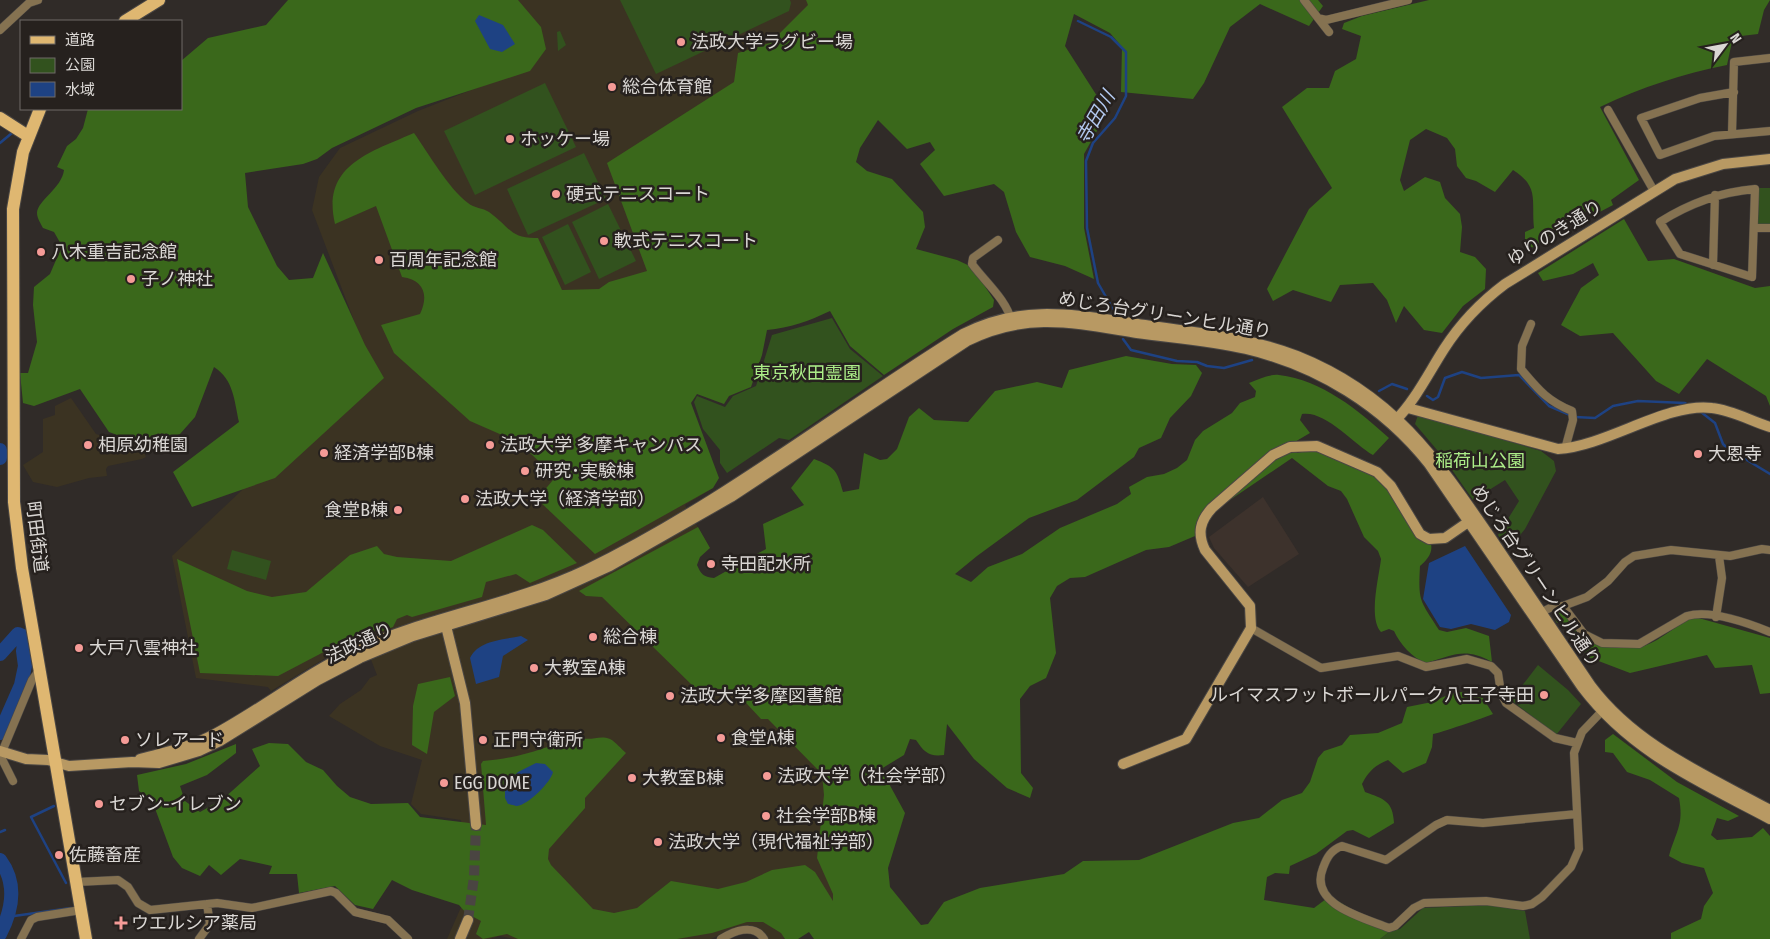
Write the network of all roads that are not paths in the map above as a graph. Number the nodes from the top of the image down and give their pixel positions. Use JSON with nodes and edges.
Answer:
{"nodes":[{"id":1,"x":38,"y":0,"type":"edge"},
{"id":2,"x":159,"y":0,"type":"edge"},
{"id":3,"x":1304,"y":0,"type":"edge"},
{"id":4,"x":1408,"y":0,"type":"edge"},
{"id":5,"x":1318,"y":18,"type":"junction"},
{"id":6,"x":127,"y":20,"type":"edge"},
{"id":7,"x":0,"y":30,"type":"edge"},
{"id":8,"x":1328,"y":32,"type":"dead end"},
{"id":9,"x":1770,"y":58,"type":"edge"},
{"id":10,"x":1734,"y":92,"type":"junction"},
{"id":11,"x":40,"y":110,"type":"edge"},
{"id":12,"x":1608,"y":110,"type":"dead end"},
{"id":13,"x":0,"y":118,"type":"edge"},
{"id":14,"x":1770,"y":130,"type":"edge"},
{"id":15,"x":1732,"y":133,"type":"junction"},
{"id":16,"x":28,"y":136,"type":"junction"},
{"id":17,"x":1770,"y":160,"type":"edge"},
{"id":18,"x":1654,"y":191,"type":"junction"},
{"id":19,"x":1715,"y":195,"type":"junction"},
{"id":20,"x":1754,"y":228,"type":"junction"},
{"id":21,"x":1770,"y":228,"type":"edge"},
{"id":22,"x":998,"y":240,"type":"dead end"},
{"id":23,"x":1713,"y":265,"type":"junction"},
{"id":24,"x":1011,"y":320,"type":"junction"},
{"id":25,"x":1532,"y":324,"type":"dead end"},
{"id":26,"x":1408,"y":408,"type":"junction"},
{"id":27,"x":1395,"y":421,"type":"junction"},
{"id":28,"x":1770,"y":427,"type":"edge"},
{"id":29,"x":1566,"y":449,"type":"junction"},
{"id":30,"x":1473,"y":520,"type":"junction"},
{"id":31,"x":1770,"y":550,"type":"edge"},
{"id":32,"x":1719,"y":556,"type":"junction"},
{"id":33,"x":608,"y":563,"type":"joint"},
{"id":34,"x":1562,"y":606,"type":"junction"},
{"id":35,"x":1537,"y":614,"type":"junction"},
{"id":36,"x":1716,"y":617,"type":"junction"},
{"id":37,"x":445,"y":622,"type":"junction"},
{"id":38,"x":1251,"y":628,"type":"junction"},
{"id":39,"x":1770,"y":632,"type":"edge"},
{"id":40,"x":40,"y":669,"type":"junction"},
{"id":41,"x":1604,"y":709,"type":"junction"},
{"id":42,"x":1577,"y":743,"type":"junction"},
{"id":43,"x":1,"y":751,"type":"edge"},
{"id":44,"x":57,"y":763,"type":"junction"},
{"id":45,"x":1123,"y":764,"type":"dead end"},
{"id":46,"x":13,"y":780,"type":"dead end"},
{"id":47,"x":1770,"y":810,"type":"edge"},
{"id":48,"x":1577,"y":814,"type":"junction"},
{"id":49,"x":1770,"y":819,"type":"edge"},
{"id":50,"x":476,"y":825,"type":"tunnel mouth"},
{"id":51,"x":77,"y":882,"type":"junction"},
{"id":52,"x":207,"y":904,"type":"junction"},
{"id":53,"x":82,"y":910,"type":"junction"},
{"id":54,"x":468,"y":920,"type":"tunnel mouth"},
{"id":55,"x":22,"y":939,"type":"edge"},
{"id":56,"x":86,"y":939,"type":"edge"},
{"id":57,"x":199,"y":939,"type":"edge"},
{"id":58,"x":408,"y":939,"type":"edge"},
{"id":59,"x":460,"y":939,"type":"edge"},
{"id":60,"x":721,"y":939,"type":"edge"},
{"id":61,"x":764,"y":939,"type":"edge"}],
"edges":[{"from":1,"to":7,"type":"street"},
{"from":2,"to":6,"type":"main road"},
{"from":3,"to":5,"type":"street"},
{"from":4,"to":5,"type":"street"},
{"from":5,"to":8,"type":"street"},
{"from":9,"to":10,"type":"street"},
{"from":10,"to":15,"type":"street"},
{"from":10,"to":15,"type":"street"},
{"from":11,"to":16,"type":"main road","name":"町田街道"},
{"from":12,"to":18,"type":"street"},
{"from":13,"to":16,"type":"main road"},
{"from":14,"to":15,"type":"street"},
{"from":16,"to":40,"type":"main road","name":"町田街道"},
{"from":17,"to":18,"type":"street","name":"ゆりのき通り"},
{"from":18,"to":26,"type":"street","name":"ゆりのき通り"},
{"from":19,"to":20,"type":"street"},
{"from":19,"to":23,"type":"street"},
{"from":19,"to":23,"type":"street"},
{"from":20,"to":21,"type":"street"},
{"from":20,"to":23,"type":"street"},
{"from":22,"to":24,"type":"street"},
{"from":24,"to":27,"type":"street","name":"めじろ台グリーンヒル通り"},
{"from":24,"to":33,"type":"street","name":"めじろ台グリーンヒル通り"},
{"from":25,"to":29,"type":"street"},
{"from":26,"to":27,"type":"street","name":"ゆりのき通り"},
{"from":26,"to":29,"type":"street"},
{"from":27,"to":30,"type":"street","name":"めじろ台グリーンヒル通り"},
{"from":28,"to":29,"type":"street"},
{"from":30,"to":35,"type":"street","name":"めじろ台グリーンヒル通り"},
{"from":30,"to":38,"type":"street"},
{"from":31,"to":32,"type":"street"},
{"from":32,"to":34,"type":"street"},
{"from":32,"to":36,"type":"street"},
{"from":33,"to":37,"type":"street","name":"法政通り"},
{"from":34,"to":35,"type":"street"},
{"from":34,"to":36,"type":"street"},
{"from":35,"to":41,"type":"street","name":"めじろ台グリーンヒル通り"},
{"from":36,"to":39,"type":"street"},
{"from":37,"to":44,"type":"street","name":"法政通り"},
{"from":37,"to":50,"type":"street"},
{"from":38,"to":42,"type":"street"},
{"from":38,"to":45,"type":"street"},
{"from":40,"to":43,"type":"street"},
{"from":40,"to":44,"type":"main road","name":"町田街道"},
{"from":41,"to":42,"type":"street"},
{"from":41,"to":47,"type":"street","name":"めじろ台グリーンヒル通り"},
{"from":41,"to":49,"type":"street","name":"めじろ台グリーンヒル通り"},
{"from":42,"to":48,"type":"street"},
{"from":43,"to":44,"type":"street","name":"法政通り"},
{"from":43,"to":46,"type":"street"},
{"from":44,"to":51,"type":"main road","name":"町田街道"},
{"from":48,"to":48,"type":"street"},
{"from":51,"to":52,"type":"street"},
{"from":51,"to":53,"type":"main road","name":"町田街道"},
{"from":52,"to":57,"type":"street"},
{"from":52,"to":58,"type":"street"},
{"from":53,"to":55,"type":"street"},
{"from":53,"to":56,"type":"main road","name":"町田街道"},
{"from":54,"to":59,"type":"street"},
{"from":60,"to":61,"type":"street"}]}
